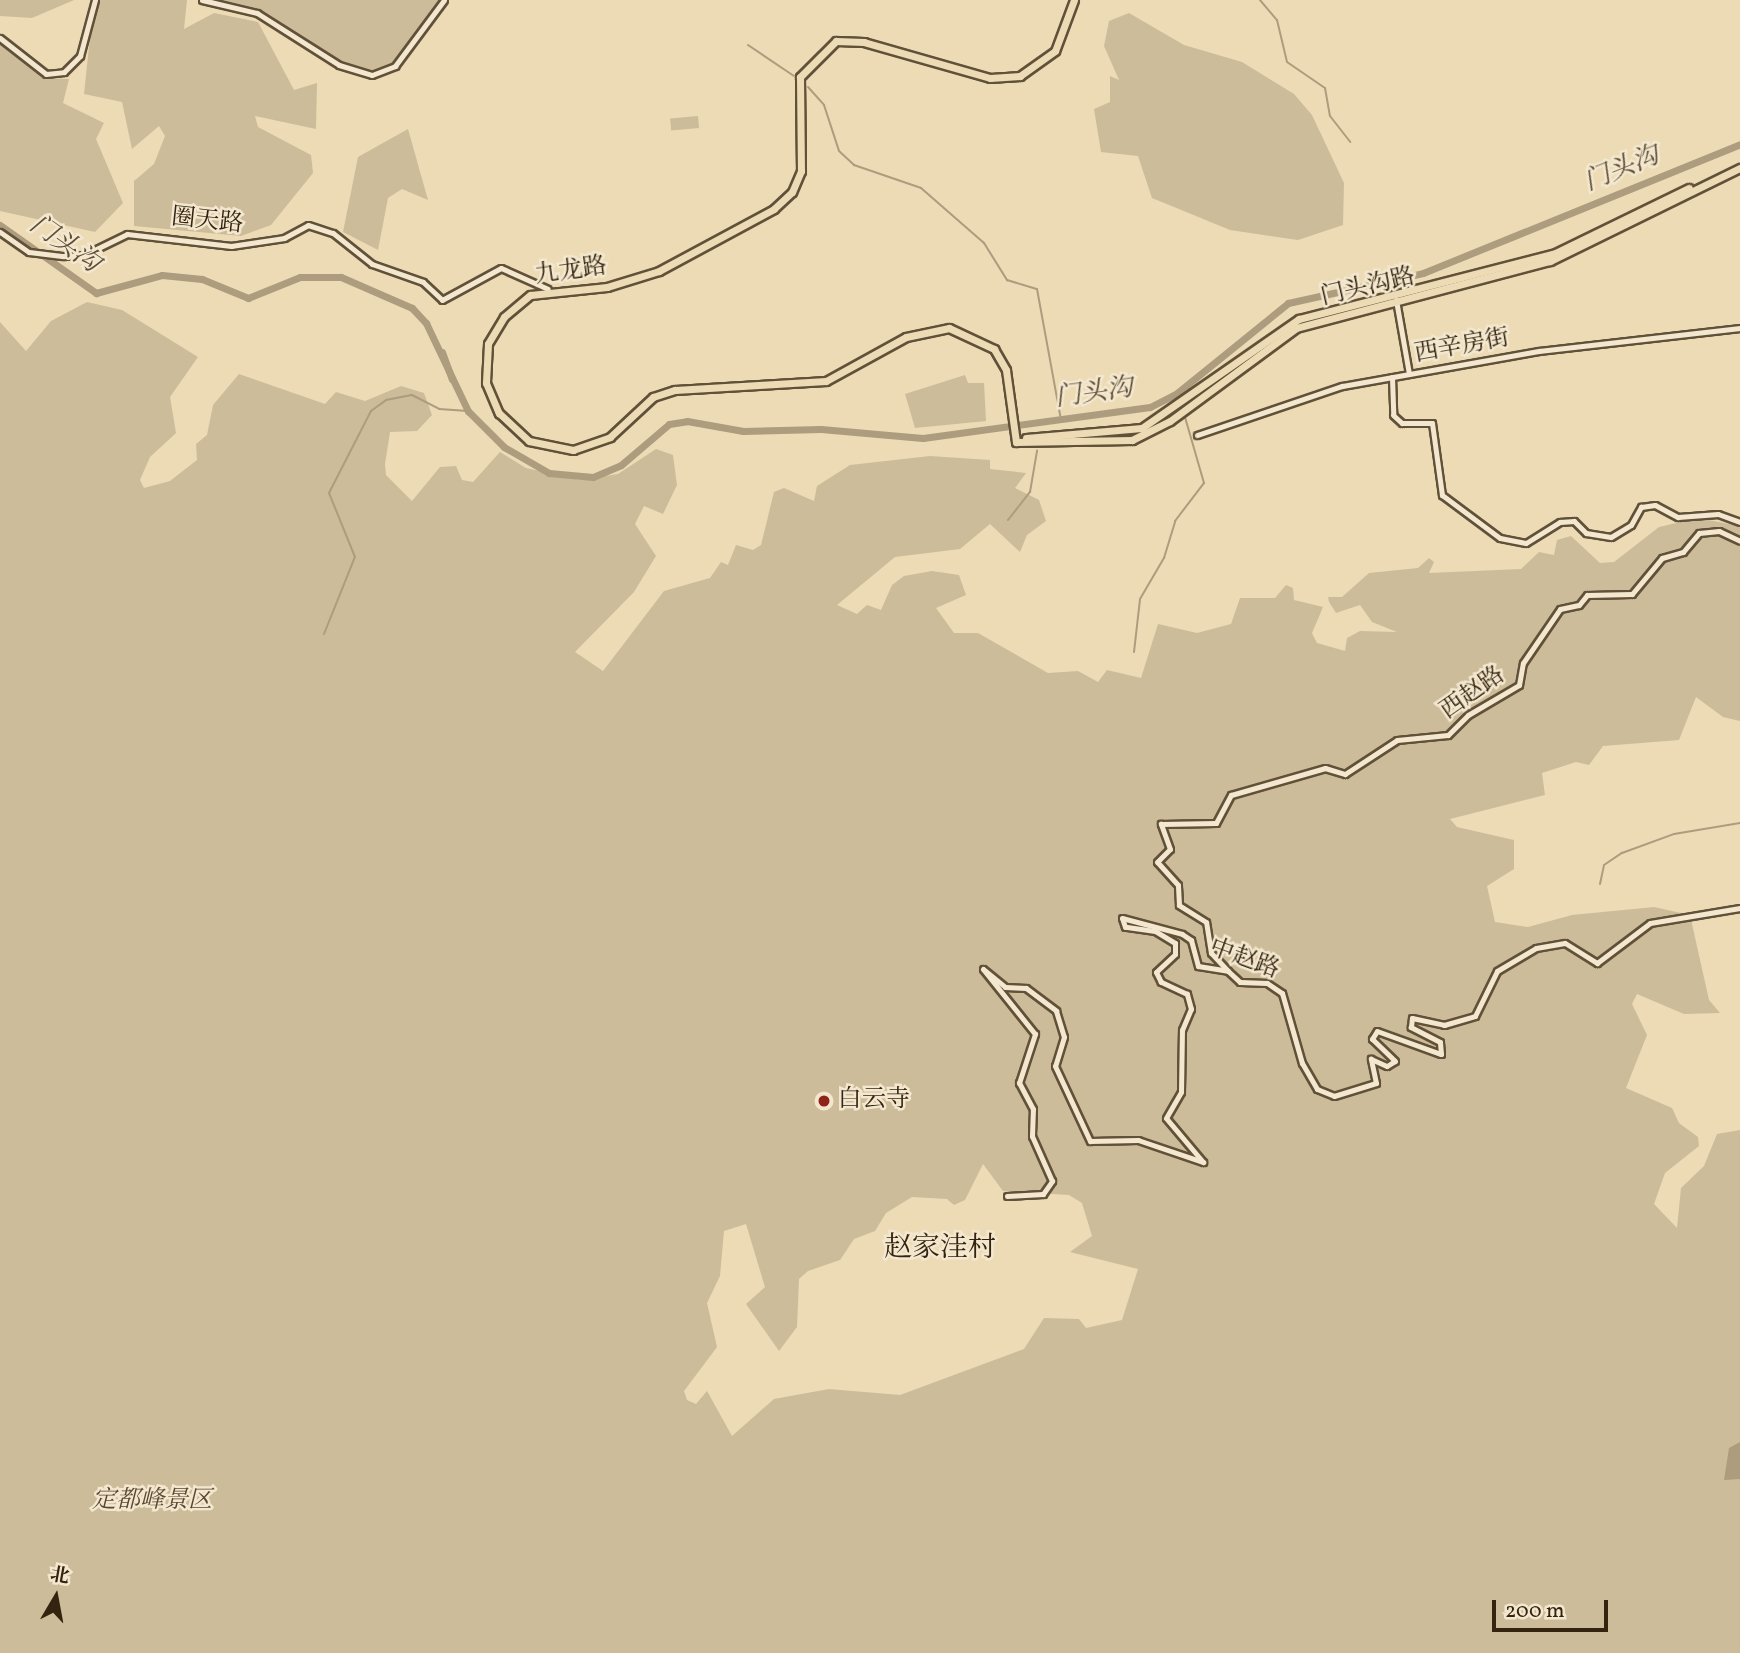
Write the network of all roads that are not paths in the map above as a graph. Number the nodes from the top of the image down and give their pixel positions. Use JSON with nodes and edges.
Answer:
{"nodes":[{"id":1,"x":95,"y":0,"type":"edge"},
{"id":2,"x":202,"y":0,"type":"edge"},
{"id":3,"x":444,"y":0,"type":"edge"},
{"id":4,"x":1074,"y":0,"type":"edge"},
{"id":5,"x":0,"y":38,"type":"edge"},
{"id":6,"x":1740,"y":165,"type":"edge"},
{"id":7,"x":0,"y":232,"type":"edge"},
{"id":8,"x":548,"y":289,"type":"junction"},
{"id":9,"x":1396,"y":300,"type":"junction"},
{"id":10,"x":1740,"y":328,"type":"edge"},
{"id":11,"x":1409,"y":374,"type":"junction"},
{"id":12,"x":1392,"y":377,"type":"junction"},
{"id":13,"x":1197,"y":435,"type":"dead end"},
{"id":14,"x":1016,"y":438,"type":"junction"},
{"id":15,"x":1740,"y":522,"type":"edge"},
{"id":16,"x":1740,"y":541,"type":"edge"},
{"id":17,"x":1740,"y":908,"type":"edge"},
{"id":18,"x":1228,"y":971,"type":"junction"},
{"id":19,"x":1007,"y":1196,"type":"dead end"}],
"edges":[{"from":1,"to":5,"type":"street"},
{"from":2,"to":3,"type":"street"},
{"from":4,"to":8,"type":"main road","name":"九龙路"},
{"from":6,"to":9,"type":"main road","name":"门头沟路"},
{"from":6,"to":14,"type":"main road","name":"门头沟路"},
{"from":7,"to":8,"type":"street","name":"圈天路"},
{"from":8,"to":14,"type":"main road","name":"九龙路"},
{"from":9,"to":11,"type":"street"},
{"from":9,"to":14,"type":"main road","name":"门头沟路"},
{"from":10,"to":11,"type":"street","name":"西辛房街"},
{"from":11,"to":12,"type":"street","name":"西辛房街"},
{"from":12,"to":13,"type":"street","name":"西辛房街"},
{"from":12,"to":15,"type":"street"},
{"from":16,"to":18,"type":"street","name":"西赵路"},
{"from":17,"to":18,"type":"street","name":"中赵路"},
{"from":18,"to":19,"type":"street","name":"中赵路"}]}
